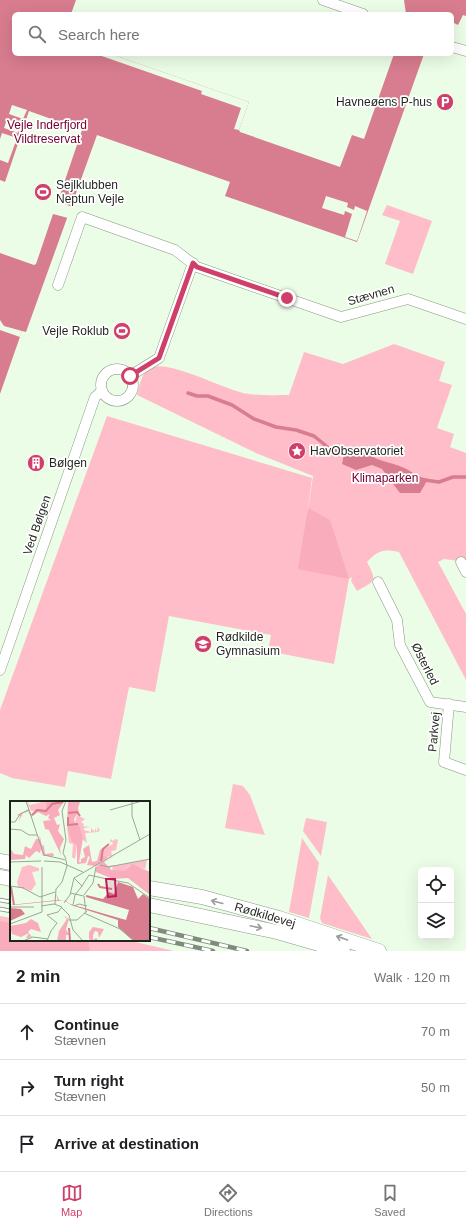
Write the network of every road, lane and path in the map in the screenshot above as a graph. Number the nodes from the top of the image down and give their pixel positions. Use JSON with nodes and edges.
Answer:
{"nodes":[{"id":1,"x":323,"y":0,"type":"edge"},
{"id":2,"x":356,"y":12,"type":"edge"},
{"id":3,"x":454,"y":48,"type":"edge"},
{"id":4,"x":466,"y":52,"type":"edge"},
{"id":5,"x":193,"y":263,"type":"junction"},
{"id":6,"x":58,"y":285,"type":"dead end"},
{"id":7,"x":466,"y":319,"type":"edge"},
{"id":8,"x":130,"y":376,"type":"junction"},
{"id":9,"x":102,"y":391,"type":"junction"},
{"id":10,"x":461,"y":562,"type":"dead end"},
{"id":11,"x":466,"y":572,"type":"edge"},
{"id":12,"x":378,"y":582,"type":"dead end"},
{"id":13,"x":0,"y":670,"type":"edge"},
{"id":14,"x":449,"y":704,"type":"junction"},
{"id":15,"x":466,"y":707,"type":"edge"},
{"id":16,"x":466,"y":770,"type":"edge"},
{"id":17,"x":0,"y":861,"type":"edge"},
{"id":18,"x":10,"y":863,"type":"edge"},
{"id":19,"x":0,"y":877,"type":"edge"},
{"id":20,"x":10,"y":879,"type":"edge"},
{"id":21,"x":150,"y":888,"type":"edge"},
{"id":22,"x":150,"y":905,"type":"edge"},
{"id":23,"x":343,"y":951,"type":"edge"},
{"id":24,"x":379,"y":951,"type":"edge"}],
"edges":[{"from":1,"to":2,"type":"street"},
{"from":3,"to":4,"type":"street"},
{"from":5,"to":6,"type":"street","name":"Stævnen"},
{"from":5,"to":7,"type":"street","name":"Stævnen"},
{"from":5,"to":8,"type":"street"},
{"from":8,"to":9,"type":"street"},
{"from":8,"to":9,"type":"street"},
{"from":9,"to":13,"type":"street","name":"Ved Bølgen"},
{"from":10,"to":11,"type":"street"},
{"from":12,"to":14,"type":"street","name":"Østerled"},
{"from":14,"to":15,"type":"street","name":"Østerled"},
{"from":14,"to":16,"type":"street","name":"Parkvej"},
{"from":17,"to":18,"type":"street"},
{"from":19,"to":20,"type":"street"},
{"from":24,"to":21,"type":"street","name":"Rødkildevej","one_way":true},
{"from":22,"to":23,"type":"street","name":"Rødkildevej","one_way":true}]}
